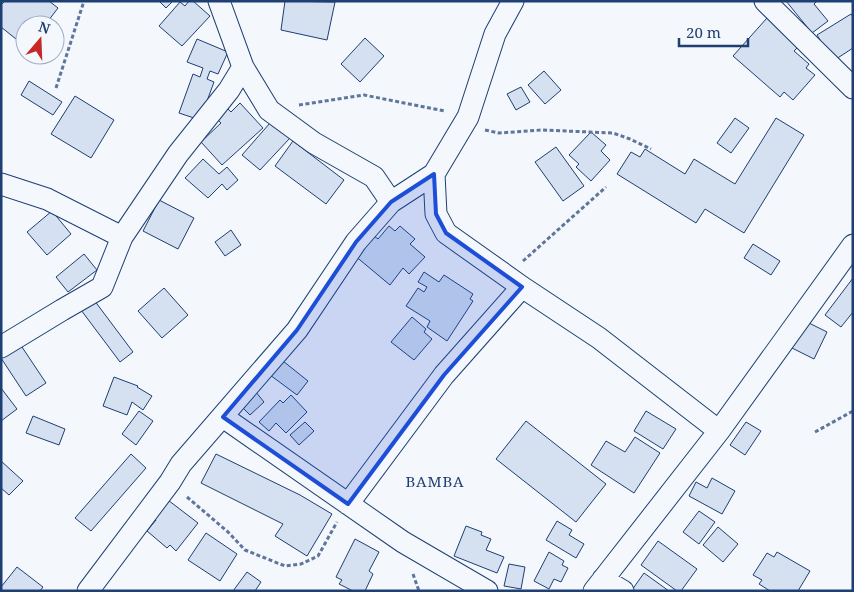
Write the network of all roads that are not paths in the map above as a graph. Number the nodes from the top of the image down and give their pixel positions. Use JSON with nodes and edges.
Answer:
{"nodes":[{"id":1,"x":219,"y":1,"type":"edge"},
{"id":2,"x":513,"y":1,"type":"edge"},
{"id":3,"x":765,"y":1,"type":"edge"},
{"id":4,"x":243,"y":67,"type":"junction"},
{"id":5,"x":853,"y":88,"type":"edge"},
{"id":6,"x":434,"y":174,"type":"junction"},
{"id":7,"x":1,"y":184,"type":"edge"},
{"id":8,"x":392,"y":202,"type":"junction"},
{"id":9,"x":122,"y":237,"type":"junction"},
{"id":10,"x":853,"y":245,"type":"edge"},
{"id":11,"x":522,"y":287,"type":"junction"},
{"id":12,"x":1,"y":347,"type":"edge"},
{"id":13,"x":223,"y":417,"type":"junction"},
{"id":14,"x":718,"y":431,"type":"junction"},
{"id":15,"x":348,"y":504,"type":"junction"},
{"id":16,"x":598,"y":585,"type":"edge"},
{"id":17,"x":88,"y":591,"type":"edge"},
{"id":18,"x":488,"y":591,"type":"edge"},
{"id":19,"x":623,"y":591,"type":"edge"}],
"edges":[{"from":1,"to":4,"type":"street"},
{"from":2,"to":6,"type":"street"},
{"from":3,"to":5,"type":"street"},
{"from":4,"to":8,"type":"street"},
{"from":4,"to":9,"type":"street"},
{"from":6,"to":8,"type":"street"},
{"from":6,"to":11,"type":"street"},
{"from":7,"to":9,"type":"street"},
{"from":8,"to":13,"type":"street"},
{"from":9,"to":12,"type":"street"},
{"from":10,"to":14,"type":"street"},
{"from":11,"to":14,"type":"street"},
{"from":11,"to":15,"type":"street"},
{"from":13,"to":15,"type":"street"},
{"from":13,"to":17,"type":"street"},
{"from":14,"to":16,"type":"street"},
{"from":15,"to":18,"type":"street"},
{"from":16,"to":19,"type":"street"}]}
